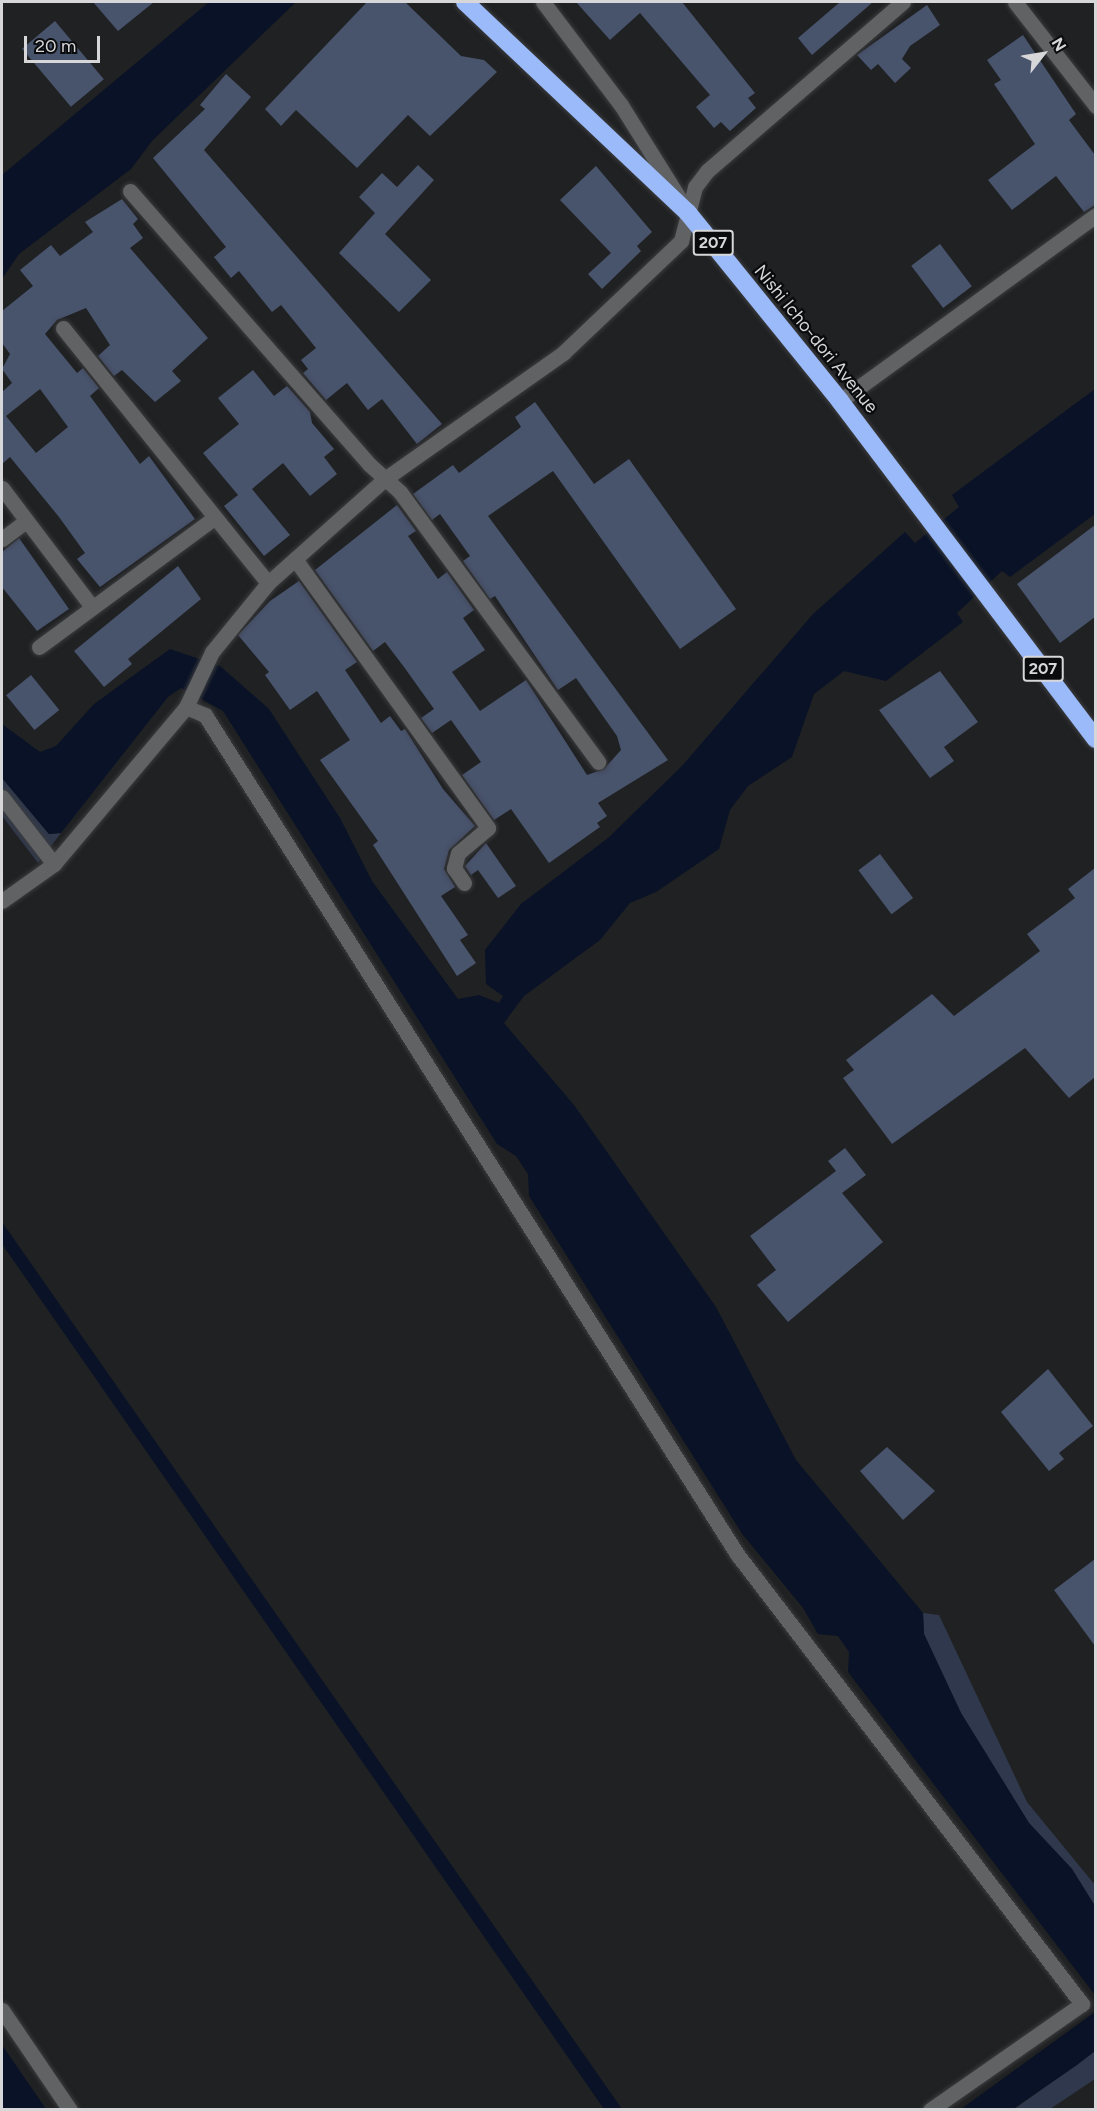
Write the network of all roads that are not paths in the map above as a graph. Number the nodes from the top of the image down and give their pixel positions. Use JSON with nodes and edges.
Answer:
{"nodes":[{"id":1,"x":465,"y":2,"type":"edge"},
{"id":2,"x":543,"y":2,"type":"edge"},
{"id":3,"x":903,"y":2,"type":"edge"},
{"id":4,"x":1015,"y":2,"type":"edge"},
{"id":5,"x":1095,"y":106,"type":"edge"},
{"id":6,"x":130,"y":191,"type":"dead end"},
{"id":7,"x":688,"y":213,"type":"junction"},
{"id":8,"x":1095,"y":215,"type":"edge"},
{"id":9,"x":63,"y":328,"type":"dead end"},
{"id":10,"x":840,"y":400,"type":"junction"},
{"id":11,"x":386,"y":478,"type":"junction"},
{"id":12,"x":2,"y":488,"type":"edge"},
{"id":13,"x":214,"y":518,"type":"junction"},
{"id":14,"x":26,"y":521,"type":"junction"},
{"id":15,"x":2,"y":539,"type":"edge"},
{"id":16,"x":295,"y":559,"type":"junction"},
{"id":17,"x":268,"y":583,"type":"junction"},
{"id":18,"x":92,"y":608,"type":"junction"},
{"id":19,"x":39,"y":647,"type":"dead end"},
{"id":20,"x":186,"y":707,"type":"junction"},
{"id":21,"x":1095,"y":739,"type":"edge"},
{"id":22,"x":598,"y":762,"type":"dead end"},
{"id":23,"x":2,"y":797,"type":"edge"},
{"id":24,"x":54,"y":864,"type":"junction"},
{"id":25,"x":464,"y":883,"type":"dead end"},
{"id":26,"x":2,"y":901,"type":"edge"},
{"id":27,"x":2,"y":2010,"type":"edge"},
{"id":28,"x":70,"y":2109,"type":"edge"},
{"id":29,"x":930,"y":2109,"type":"edge"}],
"edges":[{"from":1,"to":7,"type":"highway","name":"Nishi Icho-dori Avenue","number":"207"},
{"from":2,"to":7,"type":"street"},
{"from":3,"to":7,"type":"street"},
{"from":4,"to":5,"type":"street"},
{"from":6,"to":11,"type":"street"},
{"from":7,"to":10,"type":"highway","name":"Nishi Icho-dori Avenue","number":"207"},
{"from":7,"to":11,"type":"street"},
{"from":8,"to":10,"type":"street"},
{"from":9,"to":13,"type":"street"},
{"from":10,"to":21,"type":"highway","name":"Nishi Icho-dori Avenue","number":"207"},
{"from":11,"to":16,"type":"street"},
{"from":11,"to":22,"type":"street"},
{"from":12,"to":14,"type":"street"},
{"from":13,"to":17,"type":"street"},
{"from":13,"to":18,"type":"street"},
{"from":14,"to":15,"type":"street"},
{"from":14,"to":18,"type":"street"},
{"from":16,"to":17,"type":"street"},
{"from":16,"to":25,"type":"street"},
{"from":17,"to":20,"type":"street"},
{"from":18,"to":19,"type":"street"},
{"from":20,"to":24,"type":"street"},
{"from":20,"to":29,"type":"street"},
{"from":23,"to":24,"type":"street"},
{"from":24,"to":26,"type":"street"},
{"from":27,"to":28,"type":"street"}]}
